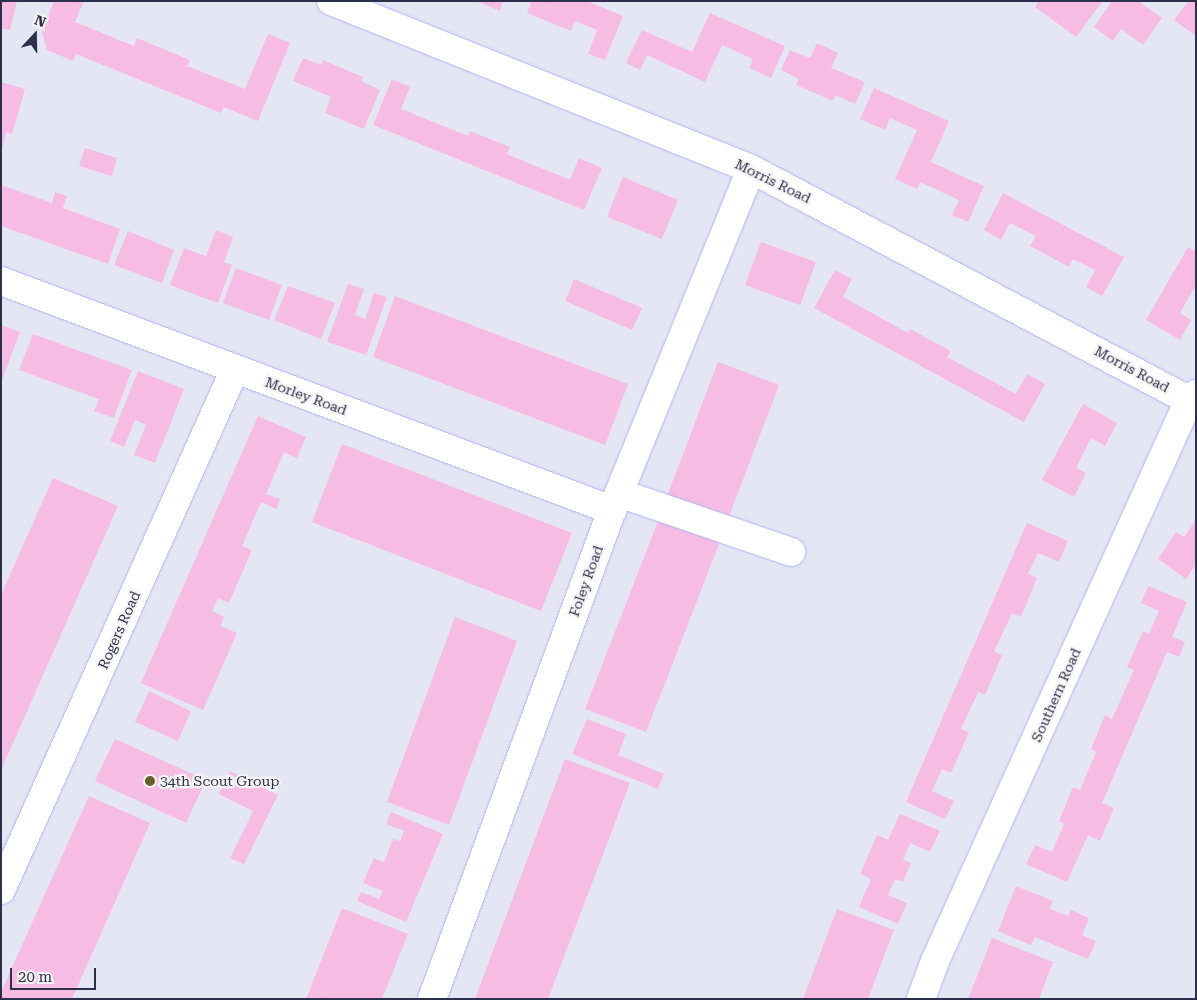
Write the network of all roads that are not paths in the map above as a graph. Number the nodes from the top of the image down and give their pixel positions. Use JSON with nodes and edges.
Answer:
{"nodes":[{"id":1,"x":332,"y":1,"type":"edge"},
{"id":2,"x":752,"y":169,"type":"junction"},
{"id":3,"x":1,"y":280,"type":"edge"},
{"id":4,"x":235,"y":370,"type":"junction"},
{"id":5,"x":1194,"y":399,"type":"edge"},
{"id":6,"x":615,"y":501,"type":"junction"},
{"id":7,"x":791,"y":552,"type":"dead end"},
{"id":8,"x":1,"y":890,"type":"edge"},
{"id":9,"x":432,"y":999,"type":"edge"},
{"id":10,"x":921,"y":999,"type":"edge"}],
"edges":[{"from":1,"to":2,"type":"street","name":"Morris Road"},
{"from":2,"to":5,"type":"street","name":"Morris Road"},
{"from":2,"to":6,"type":"street","name":"Foley Road"},
{"from":3,"to":4,"type":"street","name":"Morley Road"},
{"from":4,"to":6,"type":"street","name":"Morley Road"},
{"from":4,"to":8,"type":"street","name":"Rogers Road"},
{"from":5,"to":10,"type":"street","name":"Southern Road"},
{"from":6,"to":7,"type":"street","name":"Morley Road"},
{"from":6,"to":9,"type":"street","name":"Foley Road"}]}
